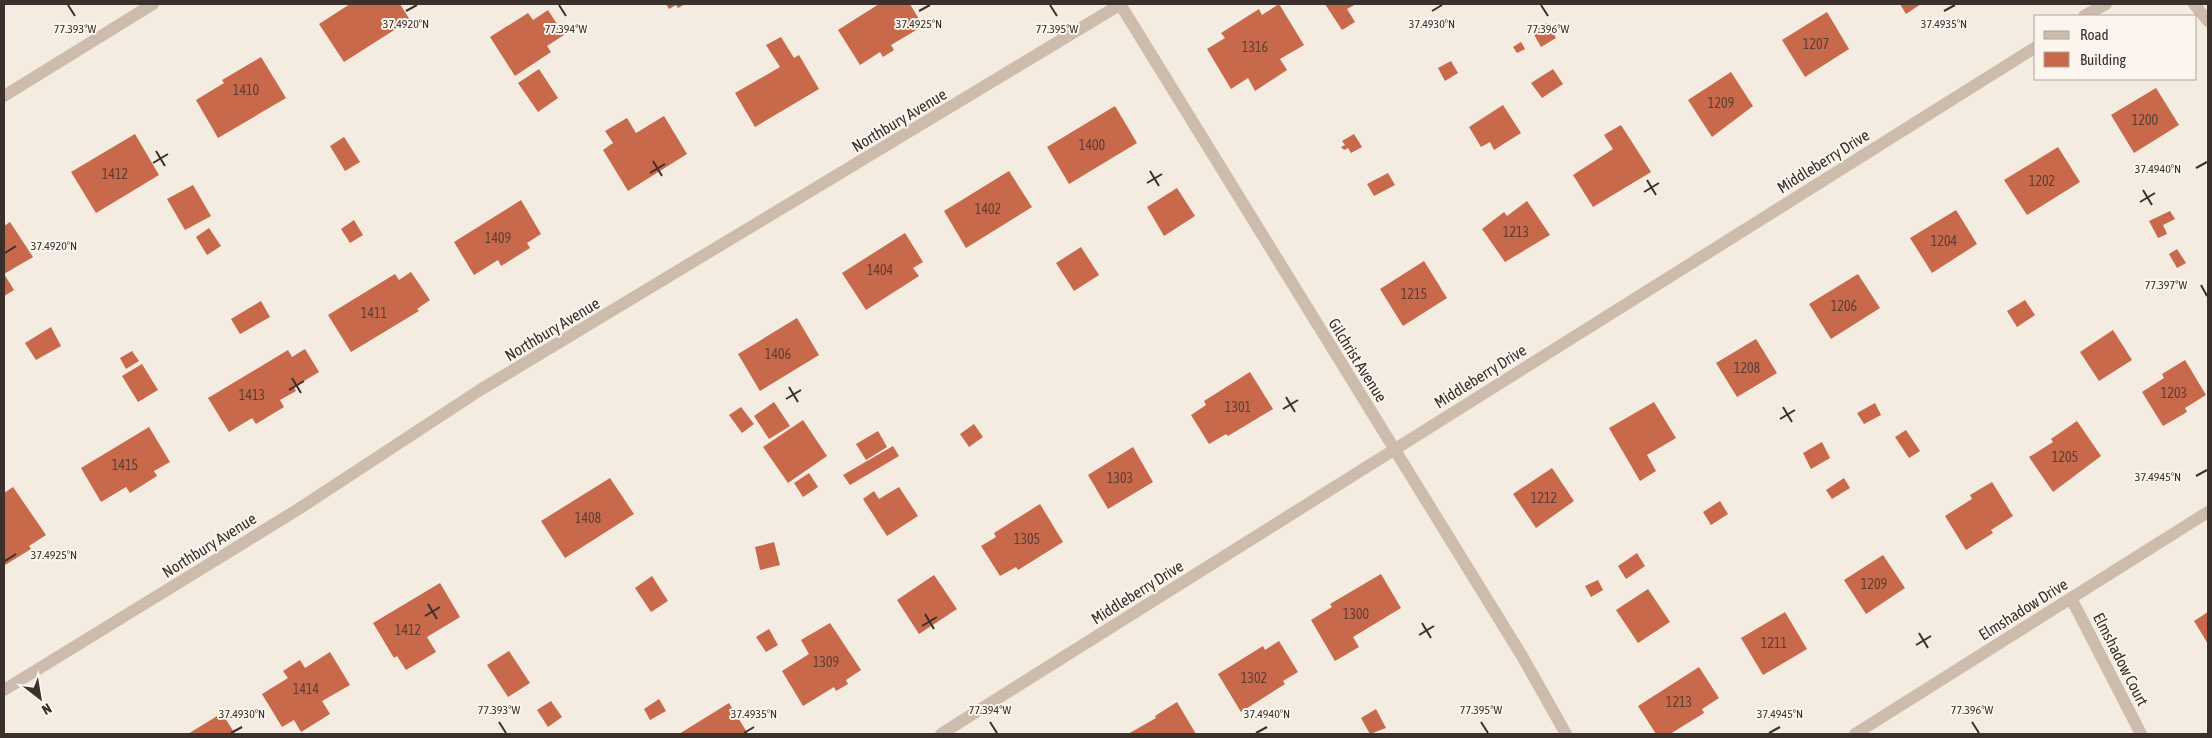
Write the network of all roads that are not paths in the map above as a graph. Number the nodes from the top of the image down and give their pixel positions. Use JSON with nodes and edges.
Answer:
{"nodes":[{"id":1,"x":153,"y":4,"type":"edge"},
{"id":2,"x":1120,"y":4,"type":"edge"},
{"id":3,"x":2106,"y":4,"type":"edge"},
{"id":4,"x":2194,"y":4,"type":"edge"},
{"id":5,"x":2086,"y":15,"type":"edge"},
{"id":6,"x":2208,"y":21,"type":"edge"},
{"id":7,"x":2034,"y":47,"type":"edge"},
{"id":8,"x":4,"y":96,"type":"edge"},
{"id":9,"x":1394,"y":449,"type":"junction"},
{"id":10,"x":2208,"y":512,"type":"edge"},
{"id":11,"x":2071,"y":598,"type":"junction"},
{"id":12,"x":4,"y":690,"type":"edge"},
{"id":13,"x":941,"y":734,"type":"edge"},
{"id":14,"x":1566,"y":734,"type":"edge"},
{"id":15,"x":1855,"y":734,"type":"edge"},
{"id":16,"x":2141,"y":734,"type":"edge"}],
"edges":[{"from":1,"to":8,"type":"street"},
{"from":2,"to":9,"type":"street","name":"Gilchrist Avenue"},
{"from":2,"to":12,"type":"street","name":"Northbury Avenue"},
{"from":3,"to":5,"type":"street"},
{"from":4,"to":6,"type":"street"},
{"from":7,"to":9,"type":"street","name":"Middleberry Drive"},
{"from":9,"to":13,"type":"street","name":"Middleberry Drive"},
{"from":9,"to":14,"type":"street","name":"Gilchrist Avenue"},
{"from":10,"to":11,"type":"street","name":"Elmshadow Drive"},
{"from":11,"to":15,"type":"street","name":"Elmshadow Drive"},
{"from":11,"to":16,"type":"street","name":"Elmshadow Court"}]}
